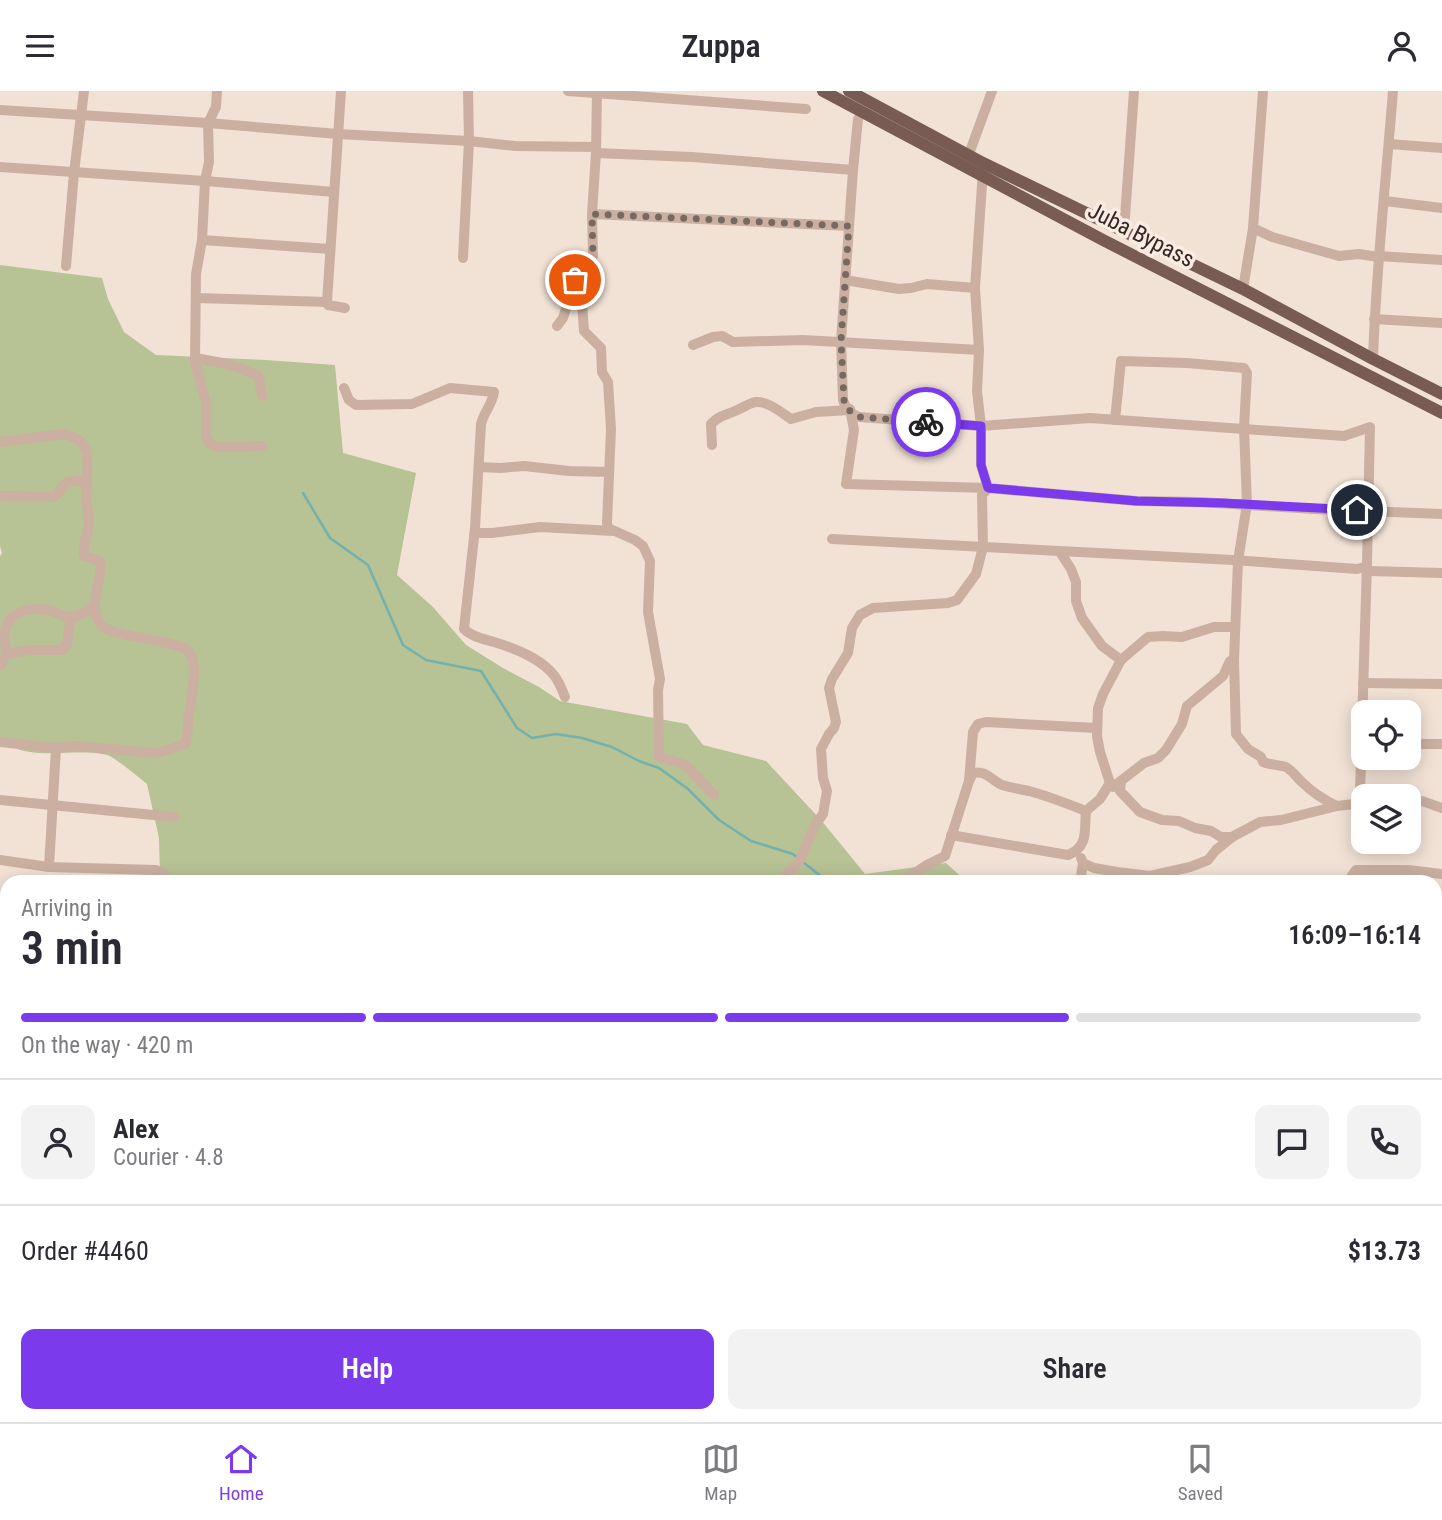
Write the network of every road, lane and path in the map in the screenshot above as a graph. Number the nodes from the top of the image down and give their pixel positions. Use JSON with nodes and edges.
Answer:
{"nodes":[{"id":1,"x":85,"y":91,"type":"edge"},
{"id":2,"x":217,"y":91,"type":"edge"},
{"id":3,"x":341,"y":91,"type":"edge"},
{"id":4,"x":468,"y":91,"type":"edge"},
{"id":5,"x":568,"y":91,"type":"edge"},
{"id":6,"x":823,"y":91,"type":"edge"},
{"id":7,"x":849,"y":91,"type":"edge"},
{"id":8,"x":992,"y":91,"type":"edge"},
{"id":9,"x":1134,"y":91,"type":"edge"},
{"id":10,"x":1263,"y":91,"type":"edge"},
{"id":11,"x":1393,"y":91,"type":"edge"},
{"id":12,"x":597,"y":92,"type":"edge"},
{"id":13,"x":0,"y":110,"type":"edge"},
{"id":14,"x":806,"y":110,"type":"dead end"},
{"id":15,"x":81,"y":114,"type":"junction"},
{"id":16,"x":858,"y":119,"type":"dead end"},
{"id":17,"x":208,"y":123,"type":"junction"},
{"id":18,"x":338,"y":134,"type":"junction"},
{"id":19,"x":469,"y":141,"type":"junction"},
{"id":20,"x":1389,"y":143,"type":"junction"},
{"id":21,"x":1442,"y":148,"type":"edge"},
{"id":22,"x":596,"y":150,"type":"junction"},
{"id":23,"x":969,"y":154,"type":"junction"},
{"id":24,"x":983,"y":163,"type":"junction"},
{"id":25,"x":0,"y":167,"type":"edge"},
{"id":26,"x":853,"y":170,"type":"junction"},
{"id":27,"x":74,"y":173,"type":"junction"},
{"id":28,"x":205,"y":181,"type":"junction"},
{"id":29,"x":334,"y":192,"type":"junction"},
{"id":30,"x":1385,"y":201,"type":"junction"},
{"id":31,"x":1442,"y":208,"type":"edge"},
{"id":32,"x":592,"y":214,"type":"junction"},
{"id":33,"x":849,"y":226,"type":"junction"},
{"id":34,"x":1253,"y":228,"type":"junction"},
{"id":35,"x":1124,"y":231,"type":"junction"},
{"id":36,"x":202,"y":240,"type":"junction"},
{"id":37,"x":330,"y":249,"type":"junction"},
{"id":38,"x":1378,"y":257,"type":"junction"},
{"id":39,"x":463,"y":258,"type":"dead end"},
{"id":40,"x":1442,"y":260,"type":"edge"},
{"id":41,"x":66,"y":266,"type":"dead end"},
{"id":42,"x":575,"y":280,"type":"junction"},
{"id":43,"x":845,"y":280,"type":"junction"},
{"id":44,"x":975,"y":288,"type":"junction"},
{"id":45,"x":1243,"y":289,"type":"junction"},
{"id":46,"x":196,"y":298,"type":"junction"},
{"id":47,"x":327,"y":302,"type":"junction"},
{"id":48,"x":345,"y":308,"type":"dead end"},
{"id":49,"x":1374,"y":319,"type":"junction"},
{"id":50,"x":1442,"y":323,"type":"edge"},
{"id":51,"x":557,"y":326,"type":"dead end"},
{"id":52,"x":841,"y":341,"type":"junction"},
{"id":53,"x":693,"y":345,"type":"dead end"},
{"id":54,"x":979,"y":350,"type":"junction"},
{"id":55,"x":195,"y":358,"type":"junction"},
{"id":56,"x":1373,"y":359,"type":"junction"},
{"id":57,"x":344,"y":388,"type":"dead end"},
{"id":58,"x":1442,"y":394,"type":"edge"},
{"id":59,"x":262,"y":396,"type":"dead end"},
{"id":60,"x":844,"y":400,"type":"junction"},
{"id":61,"x":850,"y":410,"type":"junction"},
{"id":62,"x":1442,"y":413,"type":"edge"},
{"id":63,"x":1115,"y":420,"type":"junction"},
{"id":64,"x":981,"y":426,"type":"junction"},
{"id":65,"x":1244,"y":428,"type":"junction"},
{"id":66,"x":0,"y":442,"type":"edge"},
{"id":67,"x":712,"y":445,"type":"dead end"},
{"id":68,"x":262,"y":446,"type":"dead end"},
{"id":69,"x":479,"y":467,"type":"junction"},
{"id":70,"x":609,"y":472,"type":"junction"},
{"id":71,"x":87,"y":482,"type":"junction"},
{"id":72,"x":988,"y":488,"type":"junction"},
{"id":73,"x":0,"y":496,"type":"edge"},
{"id":74,"x":1247,"y":504,"type":"junction"},
{"id":75,"x":1442,"y":514,"type":"edge"},
{"id":76,"x":613,"y":531,"type":"junction"},
{"id":77,"x":475,"y":533,"type":"junction"},
{"id":78,"x":832,"y":539,"type":"dead end"},
{"id":79,"x":984,"y":547,"type":"junction"},
{"id":80,"x":1060,"y":552,"type":"junction"},
{"id":81,"x":1238,"y":561,"type":"junction"},
{"id":82,"x":1369,"y":567,"type":"junction"},
{"id":83,"x":1442,"y":573,"type":"edge"},
{"id":84,"x":95,"y":603,"type":"junction"},
{"id":85,"x":71,"y":617,"type":"junction"},
{"id":86,"x":1235,"y":627,"type":"junction"},
{"id":87,"x":6,"y":655,"type":"junction"},
{"id":88,"x":1121,"y":660,"type":"junction"},
{"id":89,"x":1234,"y":660,"type":"junction"},
{"id":90,"x":0,"y":666,"type":"edge"},
{"id":91,"x":1363,"y":683,"type":"junction"},
{"id":92,"x":1442,"y":684,"type":"edge"},
{"id":93,"x":565,"y":697,"type":"dead end"},
{"id":94,"x":1363,"y":700,"type":"edge"},
{"id":95,"x":1096,"y":728,"type":"junction"},
{"id":96,"x":0,"y":742,"type":"edge"},
{"id":97,"x":1421,"y":744,"type":"edge"},
{"id":98,"x":1442,"y":744,"type":"edge"},
{"id":99,"x":55,"y":748,"type":"junction"},
{"id":100,"x":969,"y":781,"type":"junction"},
{"id":101,"x":1115,"y":782,"type":"junction"},
{"id":102,"x":713,"y":795,"type":"dead end"},
{"id":103,"x":0,"y":800,"type":"edge"},
{"id":104,"x":1421,"y":801,"type":"edge"},
{"id":105,"x":1351,"y":804,"type":"edge"},
{"id":106,"x":53,"y":805,"type":"junction"},
{"id":107,"x":1337,"y":806,"type":"junction"},
{"id":108,"x":1442,"y":808,"type":"edge"},
{"id":109,"x":1086,"y":811,"type":"junction"},
{"id":110,"x":174,"y":817,"type":"dead end"},
{"id":111,"x":951,"y":835,"type":"junction"},
{"id":112,"x":1232,"y":837,"type":"junction"},
{"id":113,"x":1078,"y":851,"type":"junction"},
{"id":114,"x":0,"y":860,"type":"edge"},
{"id":115,"x":1083,"y":863,"type":"junction"},
{"id":116,"x":49,"y":867,"type":"junction"},
{"id":117,"x":1442,"y":874,"type":"edge"},
{"id":118,"x":165,"y":875,"type":"edge"},
{"id":119,"x":786,"y":875,"type":"edge"},
{"id":120,"x":912,"y":875,"type":"edge"},
{"id":121,"x":1081,"y":875,"type":"edge"},
{"id":122,"x":1130,"y":875,"type":"edge"},
{"id":123,"x":1162,"y":875,"type":"edge"},
{"id":124,"x":1353,"y":875,"type":"edge"}],
"edges":[{"from":1,"to":15,"type":"street"},
{"from":2,"to":17,"type":"street"},
{"from":3,"to":18,"type":"street"},
{"from":4,"to":19,"type":"street"},
{"from":5,"to":12,"type":"street"},
{"from":6,"to":62,"type":"main road","name":"Juba Bypass"},
{"from":7,"to":23,"type":"main road","name":"Juba Bypass"},
{"from":8,"to":23,"type":"street"},
{"from":9,"to":35,"type":"street"},
{"from":10,"to":34,"type":"street"},
{"from":11,"to":20,"type":"street"},
{"from":12,"to":14,"type":"street"},
{"from":12,"to":22,"type":"street"},
{"from":13,"to":15,"type":"street"},
{"from":15,"to":17,"type":"street"},
{"from":15,"to":27,"type":"street"},
{"from":16,"to":26,"type":"street"},
{"from":17,"to":18,"type":"street"},
{"from":17,"to":28,"type":"street"},
{"from":18,"to":19,"type":"street"},
{"from":18,"to":29,"type":"street"},
{"from":19,"to":22,"type":"street"},
{"from":19,"to":39,"type":"street"},
{"from":20,"to":21,"type":"street"},
{"from":20,"to":30,"type":"street"},
{"from":22,"to":26,"type":"street"},
{"from":22,"to":32,"type":"street"},
{"from":23,"to":24,"type":"main road","name":"Juba Bypass"},
{"from":24,"to":35,"type":"main road","name":"Juba Bypass"},
{"from":24,"to":44,"type":"street"},
{"from":25,"to":27,"type":"street"},
{"from":26,"to":33,"type":"street"},
{"from":27,"to":28,"type":"street"},
{"from":27,"to":41,"type":"street"},
{"from":28,"to":29,"type":"street"},
{"from":28,"to":36,"type":"street"},
{"from":29,"to":37,"type":"street"},
{"from":30,"to":31,"type":"street"},
{"from":30,"to":38,"type":"street"},
{"from":32,"to":33,"type":"street"},
{"from":32,"to":42,"type":"street"},
{"from":33,"to":43,"type":"street"},
{"from":34,"to":38,"type":"street"},
{"from":34,"to":45,"type":"street"},
{"from":35,"to":45,"type":"main road","name":"Juba Bypass"},
{"from":36,"to":37,"type":"street"},
{"from":36,"to":46,"type":"street"},
{"from":37,"to":47,"type":"street"},
{"from":38,"to":40,"type":"street"},
{"from":38,"to":49,"type":"street"},
{"from":42,"to":51,"type":"street"},
{"from":42,"to":70,"type":"street"},
{"from":43,"to":44,"type":"street"},
{"from":43,"to":52,"type":"street"},
{"from":44,"to":54,"type":"street"},
{"from":45,"to":56,"type":"main road","name":"Juba Bypass"},
{"from":46,"to":47,"type":"street"},
{"from":46,"to":55,"type":"street"},
{"from":47,"to":48,"type":"street"},
{"from":49,"to":50,"type":"street"},
{"from":49,"to":56,"type":"street"},
{"from":52,"to":53,"type":"street"},
{"from":52,"to":54,"type":"street"},
{"from":52,"to":60,"type":"street"},
{"from":54,"to":64,"type":"street"},
{"from":55,"to":59,"type":"street"},
{"from":55,"to":68,"type":"street"},
{"from":56,"to":58,"type":"main road","name":"Juba Bypass"},
{"from":57,"to":69,"type":"street"},
{"from":60,"to":61,"type":"street"},
{"from":60,"to":64,"type":"street"},
{"from":61,"to":67,"type":"street"},
{"from":61,"to":72,"type":"street"},
{"from":63,"to":64,"type":"street"},
{"from":63,"to":65,"type":"street"},
{"from":63,"to":65,"type":"street"},
{"from":64,"to":72,"type":"street"},
{"from":65,"to":74,"type":"street"},
{"from":65,"to":82,"type":"street"},
{"from":66,"to":71,"type":"street"},
{"from":69,"to":70,"type":"street"},
{"from":69,"to":77,"type":"street"},
{"from":70,"to":76,"type":"street"},
{"from":71,"to":73,"type":"street"},
{"from":71,"to":84,"type":"street"},
{"from":72,"to":74,"type":"street"},
{"from":72,"to":79,"type":"street"},
{"from":74,"to":75,"type":"street"},
{"from":74,"to":81,"type":"street"},
{"from":76,"to":77,"type":"street"},
{"from":76,"to":102,"type":"street"},
{"from":77,"to":93,"type":"street"},
{"from":78,"to":79,"type":"street"},
{"from":79,"to":80,"type":"street"},
{"from":79,"to":119,"type":"street"},
{"from":80,"to":81,"type":"street"},
{"from":80,"to":88,"type":"street"},
{"from":81,"to":82,"type":"street"},
{"from":81,"to":86,"type":"street"},
{"from":82,"to":83,"type":"street"},
{"from":82,"to":91,"type":"street"},
{"from":84,"to":85,"type":"street"},
{"from":84,"to":99,"type":"street"},
{"from":85,"to":87,"type":"street"},
{"from":85,"to":87,"type":"street"},
{"from":86,"to":88,"type":"street"},
{"from":86,"to":89,"type":"street"},
{"from":87,"to":90,"type":"street"},
{"from":88,"to":95,"type":"street"},
{"from":89,"to":101,"type":"street"},
{"from":89,"to":107,"type":"street"},
{"from":91,"to":92,"type":"street"},
{"from":91,"to":94,"type":"street"},
{"from":95,"to":100,"type":"street"},
{"from":95,"to":101,"type":"street"},
{"from":96,"to":99,"type":"street"},
{"from":97,"to":98,"type":"street"},
{"from":99,"to":106,"type":"street"},
{"from":100,"to":109,"type":"street"},
{"from":100,"to":111,"type":"street"},
{"from":101,"to":109,"type":"street"},
{"from":101,"to":112,"type":"street"},
{"from":103,"to":106,"type":"street"},
{"from":104,"to":108,"type":"street"},
{"from":105,"to":107,"type":"street"},
{"from":106,"to":110,"type":"street"},
{"from":106,"to":116,"type":"street"},
{"from":107,"to":112,"type":"street"},
{"from":109,"to":113,"type":"street"},
{"from":111,"to":113,"type":"street"},
{"from":111,"to":120,"type":"street"},
{"from":112,"to":123,"type":"street"},
{"from":113,"to":115,"type":"street"},
{"from":114,"to":116,"type":"street"},
{"from":115,"to":121,"type":"street"},
{"from":115,"to":122,"type":"street"},
{"from":116,"to":118,"type":"street"},
{"from":117,"to":124,"type":"street"}]}
